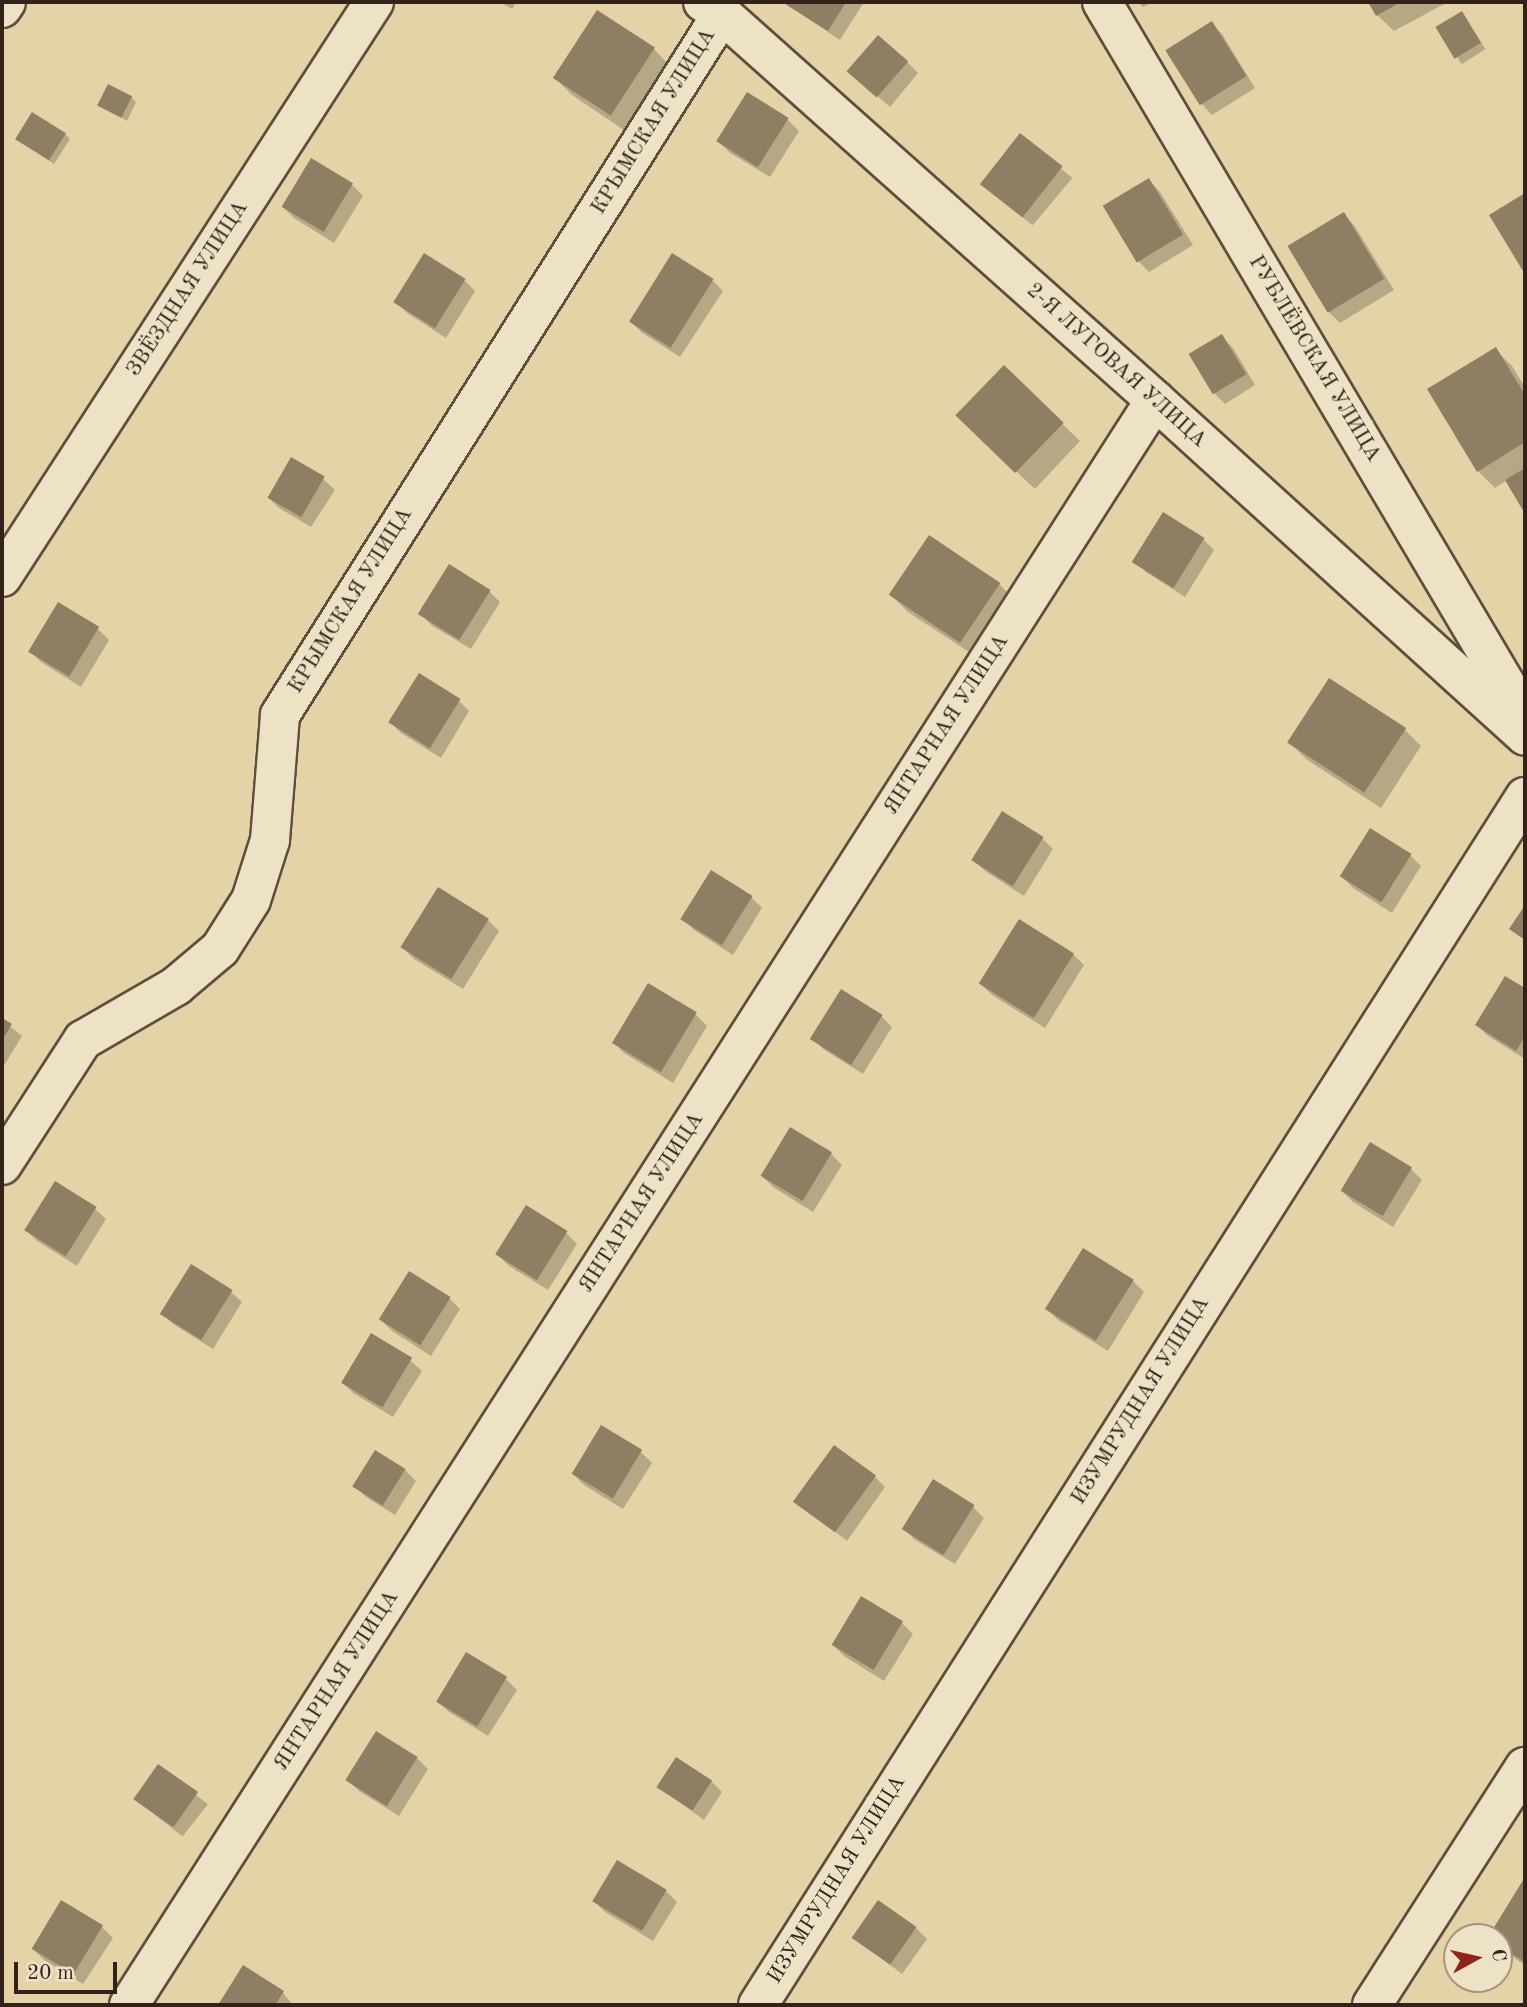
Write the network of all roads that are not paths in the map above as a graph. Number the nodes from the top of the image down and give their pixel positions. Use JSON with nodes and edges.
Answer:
{"nodes":[{"id":1,"x":6,"y":2,"type":"edge"},
{"id":2,"x":374,"y":2,"type":"edge"},
{"id":3,"x":1102,"y":2,"type":"edge"},
{"id":4,"x":2,"y":8,"type":"edge"},
{"id":5,"x":712,"y":8,"type":"edge"},
{"id":6,"x":1155,"y":400,"type":"junction"},
{"id":7,"x":2,"y":577,"type":"edge"},
{"id":8,"x":1525,"y":717,"type":"edge"},
{"id":9,"x":1525,"y":736,"type":"edge"},
{"id":10,"x":1525,"y":797,"type":"edge"},
{"id":11,"x":2,"y":1164,"type":"edge"},
{"id":12,"x":1525,"y":1767,"type":"edge"},
{"id":13,"x":129,"y":2005,"type":"edge"},
{"id":14,"x":758,"y":2005,"type":"edge"},
{"id":15,"x":1372,"y":2005,"type":"edge"}],
"edges":[{"from":1,"to":4,"type":"street"},
{"from":2,"to":7,"type":"street","name":"ЗВЁЗДНАЯ УЛИЦА"},
{"from":3,"to":8,"type":"street","name":"РУБЛЁВСКАЯ УЛИЦА"},
{"from":5,"to":6,"type":"street","name":"2-Я ЛУГОВАЯ УЛИЦА"},
{"from":5,"to":11,"type":"street","name":"КРЫМСКАЯ УЛИЦА"},
{"from":6,"to":9,"type":"street","name":"2-Я ЛУГОВАЯ УЛИЦА"},
{"from":6,"to":13,"type":"street","name":"ЯНТАРНАЯ УЛИЦА"},
{"from":10,"to":14,"type":"street","name":"ИЗУМРУДНАЯ УЛИЦА"},
{"from":12,"to":15,"type":"street"}]}
